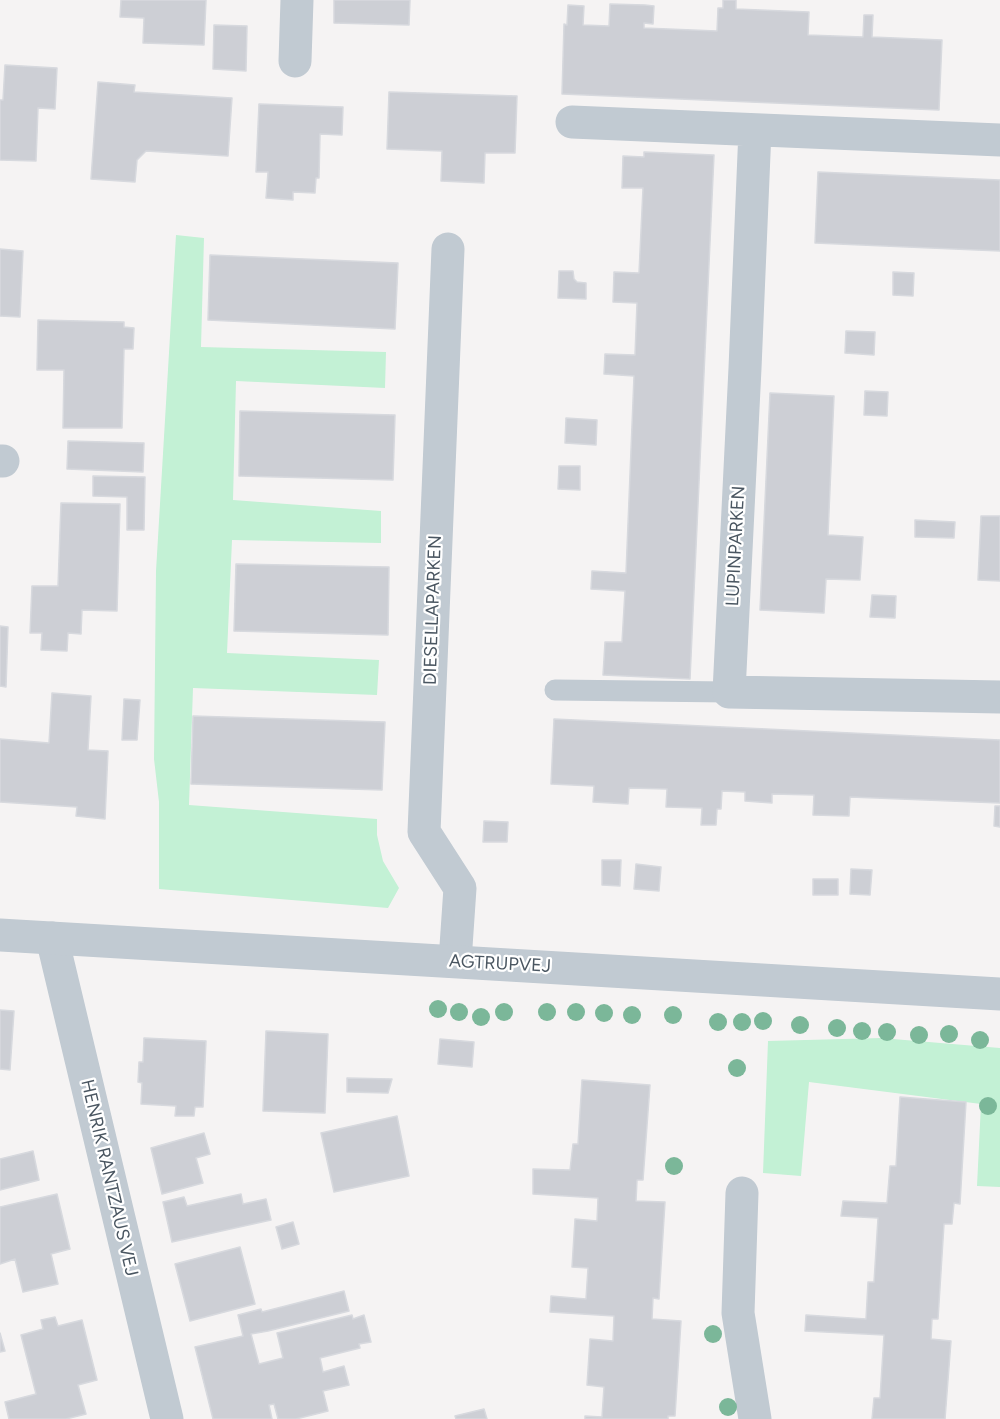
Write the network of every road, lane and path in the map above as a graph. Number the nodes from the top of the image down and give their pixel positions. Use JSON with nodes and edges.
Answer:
{"nodes":[{"id":1,"x":297,"y":0,"type":"edge"},
{"id":2,"x":295,"y":62,"type":"dead end"},
{"id":3,"x":572,"y":122,"type":"dead end"},
{"id":4,"x":755,"y":130,"type":"junction"},
{"id":5,"x":1000,"y":140,"type":"edge"},
{"id":6,"x":448,"y":249,"type":"dead end"},
{"id":7,"x":555,"y":690,"type":"dead end"},
{"id":8,"x":729,"y":692,"type":"junction"},
{"id":9,"x":1000,"y":697,"type":"edge"},
{"id":10,"x":0,"y":935,"type":"edge"},
{"id":11,"x":52,"y":938,"type":"junction"},
{"id":12,"x":455,"y":961,"type":"junction"},
{"id":13,"x":1000,"y":994,"type":"edge"},
{"id":14,"x":742,"y":1193,"type":"dead end"},
{"id":15,"x":167,"y":1419,"type":"edge"},
{"id":16,"x":755,"y":1419,"type":"edge"}],
"edges":[{"from":1,"to":2,"type":"street"},
{"from":3,"to":4,"type":"street"},
{"from":4,"to":5,"type":"street"},
{"from":4,"to":8,"type":"street","name":"LUPINPARKEN"},
{"from":6,"to":12,"type":"street","name":"DIESELLAPARKEN"},
{"from":7,"to":8,"type":"lane"},
{"from":8,"to":9,"type":"street"},
{"from":10,"to":11,"type":"street","name":"AGTRUPVEJ"},
{"from":11,"to":12,"type":"street","name":"AGTRUPVEJ"},
{"from":11,"to":15,"type":"street","name":"HENRIK RANTZAUS VEJ"},
{"from":12,"to":13,"type":"street","name":"AGTRUPVEJ"},
{"from":14,"to":16,"type":"street"}]}
